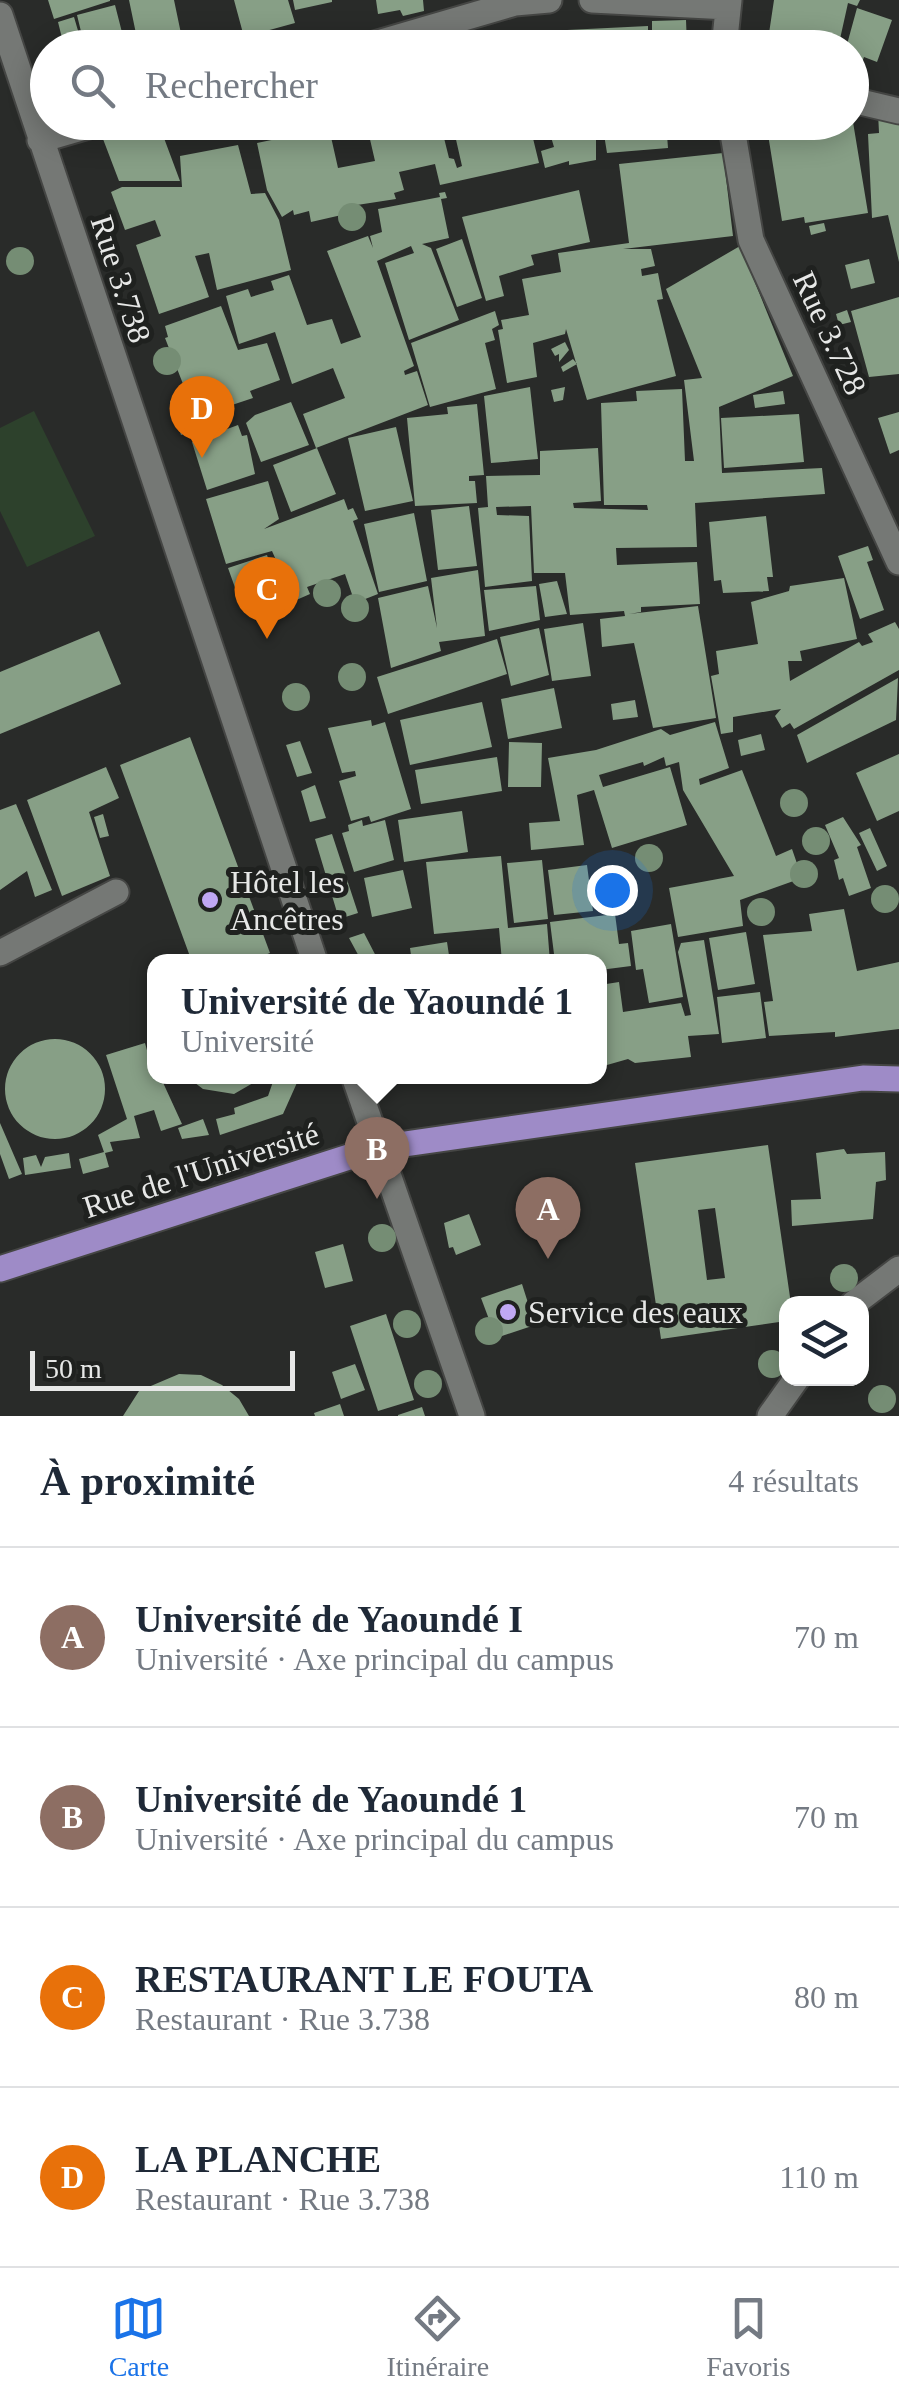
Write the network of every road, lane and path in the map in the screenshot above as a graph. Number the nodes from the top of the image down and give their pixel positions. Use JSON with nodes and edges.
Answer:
{"nodes":[{"id":1,"x":548,"y":0,"type":"edge"},
{"id":2,"x":592,"y":0,"type":"edge"},
{"id":3,"x":728,"y":3,"type":"edge"},
{"id":4,"x":0,"y":15,"type":"edge"},
{"id":5,"x":423,"y":30,"type":"edge"},
{"id":6,"x":726,"y":30,"type":"edge"},
{"id":7,"x":869,"y":104,"type":"edge"},
{"id":8,"x":30,"y":109,"type":"edge"},
{"id":9,"x":899,"y":112,"type":"edge"},
{"id":10,"x":40,"y":140,"type":"edge"},
{"id":11,"x":734,"y":140,"type":"edge"},
{"id":12,"x":899,"y":562,"type":"edge"},
{"id":13,"x":116,"y":892,"type":"dead end"},
{"id":14,"x":0,"y":952,"type":"edge"},
{"id":15,"x":312,"y":954,"type":"edge"},
{"id":16,"x":899,"y":1079,"type":"edge"},
{"id":17,"x":357,"y":1084,"type":"edge"},
{"id":18,"x":378,"y":1148,"type":"junction"},
{"id":19,"x":0,"y":1268,"type":"edge"},
{"id":20,"x":899,"y":1269,"type":"edge"},
{"id":21,"x":864,"y":1296,"type":"edge"},
{"id":22,"x":791,"y":1386,"type":"edge"},
{"id":23,"x":472,"y":1416,"type":"edge"},
{"id":24,"x":770,"y":1416,"type":"edge"}],
"edges":[{"from":1,"to":5,"type":"street"},
{"from":2,"to":3,"type":"street"},
{"from":3,"to":6,"type":"street"},
{"from":4,"to":8,"type":"street","name":"Rue 3.738"},
{"from":7,"to":9,"type":"street"},
{"from":10,"to":15,"type":"street","name":"Rue 3.738"},
{"from":11,"to":12,"type":"street","name":"Rue 3.728"},
{"from":13,"to":14,"type":"street"},
{"from":16,"to":18,"type":"main road","name":"Rue de l'Université"},
{"from":17,"to":18,"type":"street"},
{"from":18,"to":19,"type":"main road","name":"Rue de l'Université"},
{"from":18,"to":23,"type":"street"},
{"from":20,"to":21,"type":"street"},
{"from":22,"to":24,"type":"street"}]}
